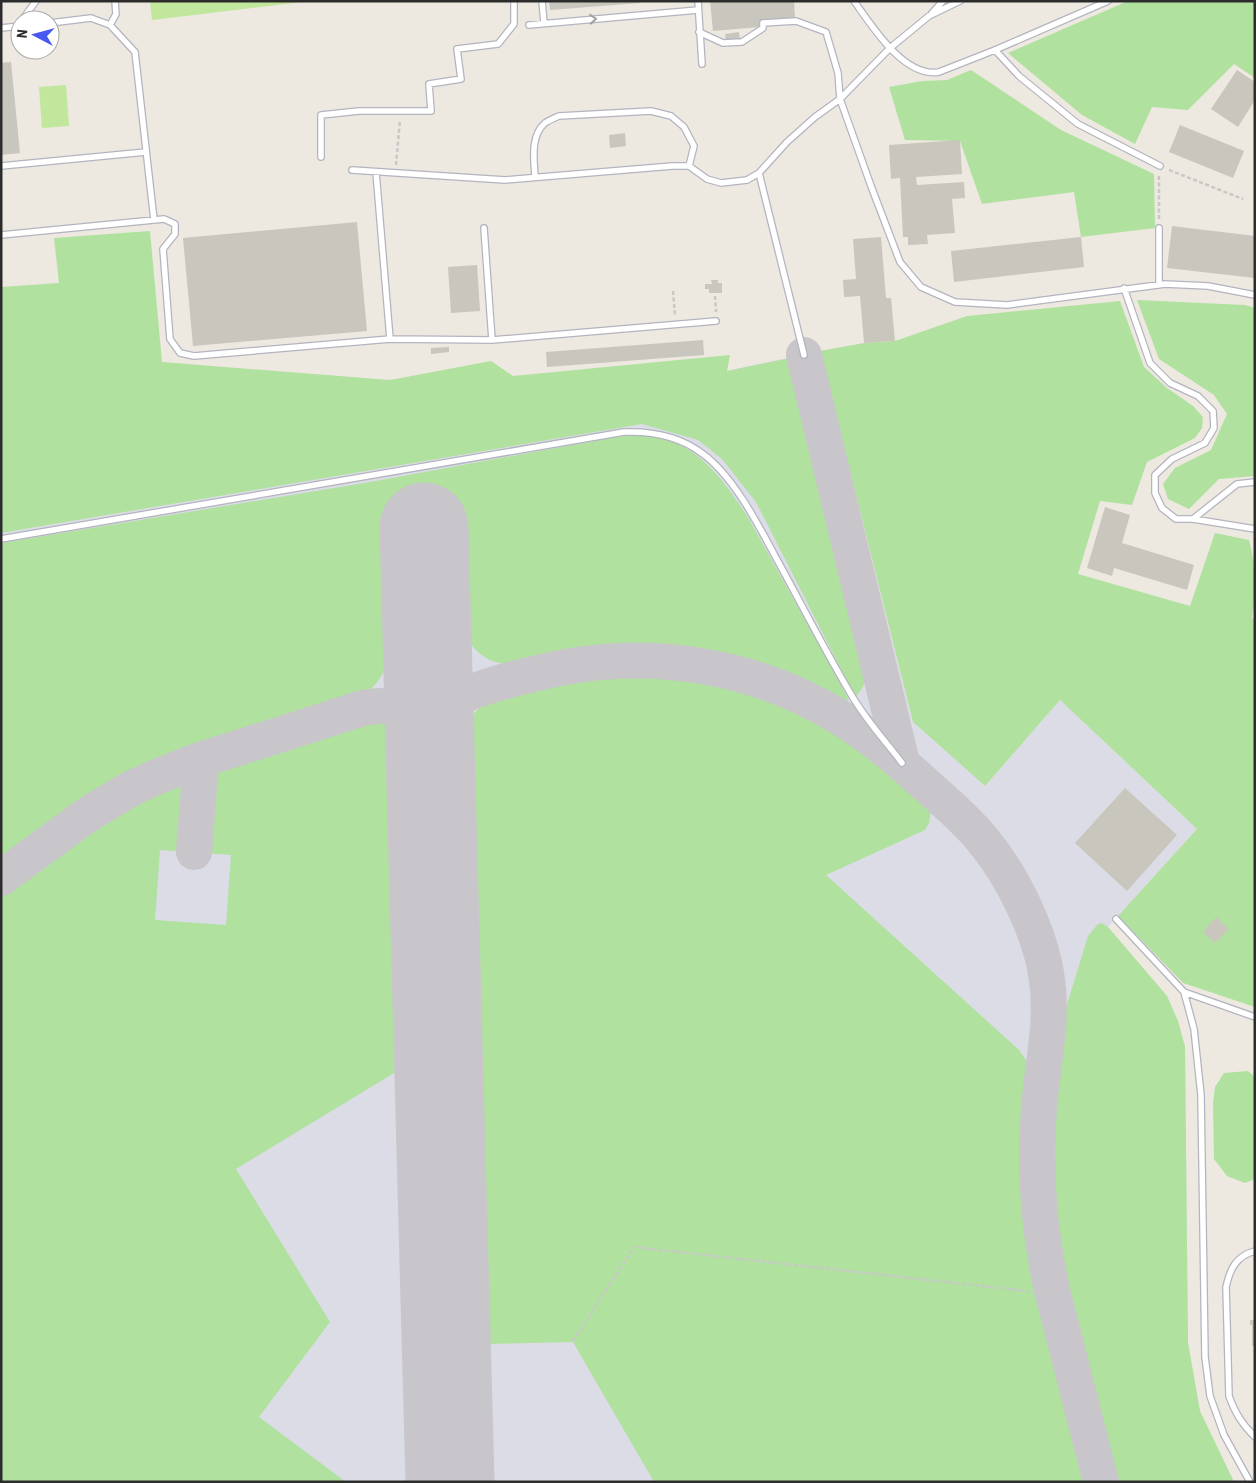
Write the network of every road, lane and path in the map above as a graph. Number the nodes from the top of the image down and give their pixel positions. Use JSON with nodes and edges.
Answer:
{"nodes":[{"id":1,"x":115,"y":1,"type":"edge"},
{"id":2,"x":514,"y":1,"type":"edge"},
{"id":3,"x":542,"y":1,"type":"edge"},
{"id":4,"x":698,"y":1,"type":"edge"},
{"id":5,"x":854,"y":1,"type":"edge"},
{"id":6,"x":943,"y":1,"type":"edge"},
{"id":7,"x":960,"y":1,"type":"edge"},
{"id":8,"x":1108,"y":1,"type":"edge"},
{"id":9,"x":698,"y":10,"type":"junction"},
{"id":10,"x":929,"y":16,"type":"junction"},
{"id":11,"x":60,"y":22,"type":"edge"},
{"id":12,"x":544,"y":23,"type":"junction"},
{"id":13,"x":110,"y":25,"type":"junction"},
{"id":14,"x":529,"y":25,"type":"dead end"},
{"id":15,"x":699,"y":32,"type":"junction"},
{"id":16,"x":890,"y":48,"type":"junction"},
{"id":17,"x":996,"y":50,"type":"junction"},
{"id":18,"x":702,"y":64,"type":"dead end"},
{"id":19,"x":840,"y":99,"type":"junction"},
{"id":20,"x":401,"y":111,"type":"junction"},
{"id":21,"x":146,"y":152,"type":"junction"},
{"id":22,"x":321,"y":157,"type":"dead end"},
{"id":23,"x":1,"y":166,"type":"edge"},
{"id":24,"x":689,"y":166,"type":"junction"},
{"id":25,"x":1160,"y":166,"type":"junction"},
{"id":26,"x":352,"y":170,"type":"dead end"},
{"id":27,"x":376,"y":172,"type":"junction"},
{"id":28,"x":396,"y":173,"type":"junction"},
{"id":29,"x":759,"y":173,"type":"junction"},
{"id":30,"x":535,"y":177,"type":"junction"},
{"id":31,"x":1242,"y":199,"type":"dead end"},
{"id":32,"x":154,"y":220,"type":"junction"},
{"id":33,"x":484,"y":228,"type":"dead end"},
{"id":34,"x":1159,"y":228,"type":"joint"},
{"id":35,"x":1,"y":235,"type":"edge"},
{"id":36,"x":1159,"y":285,"type":"junction"},
{"id":37,"x":1124,"y":288,"type":"junction"},
{"id":38,"x":673,"y":291,"type":"dead end"},
{"id":39,"x":1255,"y":295,"type":"edge"},
{"id":40,"x":715,"y":296,"type":"dead end"},
{"id":41,"x":716,"y":321,"type":"joint"},
{"id":42,"x":676,"y":324,"type":"junction"},
{"id":43,"x":390,"y":338,"type":"junction"},
{"id":44,"x":492,"y":340,"type":"junction"},
{"id":45,"x":804,"y":355,"type":"dead end"},
{"id":46,"x":1255,"y":482,"type":"edge"},
{"id":47,"x":1193,"y":519,"type":"junction"},
{"id":48,"x":1255,"y":529,"type":"edge"},
{"id":49,"x":1,"y":539,"type":"edge"},
{"id":50,"x":902,"y":763,"type":"dead end"},
{"id":51,"x":1116,"y":919,"type":"dead end"},
{"id":52,"x":1184,"y":992,"type":"junction"},
{"id":53,"x":1255,"y":1017,"type":"edge"},
{"id":54,"x":1255,"y":1251,"type":"edge"},
{"id":55,"x":1053,"y":1294,"type":"dead end"},
{"id":56,"x":573,"y":1342,"type":"dead end"},
{"id":57,"x":1255,"y":1437,"type":"edge"},
{"id":58,"x":1250,"y":1482,"type":"edge"}],
"edges":[{"from":1,"to":13,"type":"lane"},
{"from":2,"to":20,"type":"lane"},
{"from":3,"to":12,"type":"lane"},
{"from":4,"to":9,"type":"lane"},
{"from":5,"to":16,"type":"lane"},
{"from":6,"to":10,"type":"lane"},
{"from":7,"to":10,"type":"lane"},
{"from":8,"to":17,"type":"lane"},
{"from":12,"to":9,"type":"lane","one_way":true},
{"from":9,"to":15,"type":"lane"},
{"from":10,"to":16,"type":"lane"},
{"from":11,"to":13,"type":"lane"},
{"from":12,"to":14,"type":"lane"},
{"from":13,"to":21,"type":"lane"},
{"from":15,"to":18,"type":"lane"},
{"from":15,"to":19,"type":"lane"},
{"from":16,"to":17,"type":"lane"},
{"from":16,"to":19,"type":"lane"},
{"from":17,"to":25,"type":"lane"},
{"from":19,"to":29,"type":"lane"},
{"from":19,"to":37,"type":"lane"},
{"from":20,"to":22,"type":"lane"},
{"from":20,"to":28,"type":"path"},
{"from":21,"to":23,"type":"lane"},
{"from":21,"to":32,"type":"lane"},
{"from":24,"to":29,"type":"lane"},
{"from":24,"to":30,"type":"lane"},
{"from":24,"to":30,"type":"lane"},
{"from":25,"to":31,"type":"path"},
{"from":25,"to":34,"type":"path"},
{"from":26,"to":27,"type":"lane"},
{"from":27,"to":28,"type":"lane"},
{"from":27,"to":43,"type":"lane"},
{"from":28,"to":30,"type":"lane"},
{"from":29,"to":45,"type":"lane"},
{"from":32,"to":35,"type":"lane"},
{"from":32,"to":43,"type":"lane"},
{"from":33,"to":44,"type":"lane"},
{"from":34,"to":36,"type":"lane"},
{"from":36,"to":37,"type":"lane"},
{"from":36,"to":39,"type":"lane"},
{"from":37,"to":47,"type":"lane"},
{"from":38,"to":42,"type":"path"},
{"from":40,"to":41,"type":"path"},
{"from":41,"to":42,"type":"lane"},
{"from":42,"to":44,"type":"lane"},
{"from":43,"to":44,"type":"lane"},
{"from":46,"to":47,"type":"lane"},
{"from":47,"to":48,"type":"lane"},
{"from":49,"to":50,"type":"lane"},
{"from":51,"to":52,"type":"lane"},
{"from":52,"to":53,"type":"lane"},
{"from":52,"to":58,"type":"lane"},
{"from":54,"to":57,"type":"lane"},
{"from":55,"to":56,"type":"path"}]}
